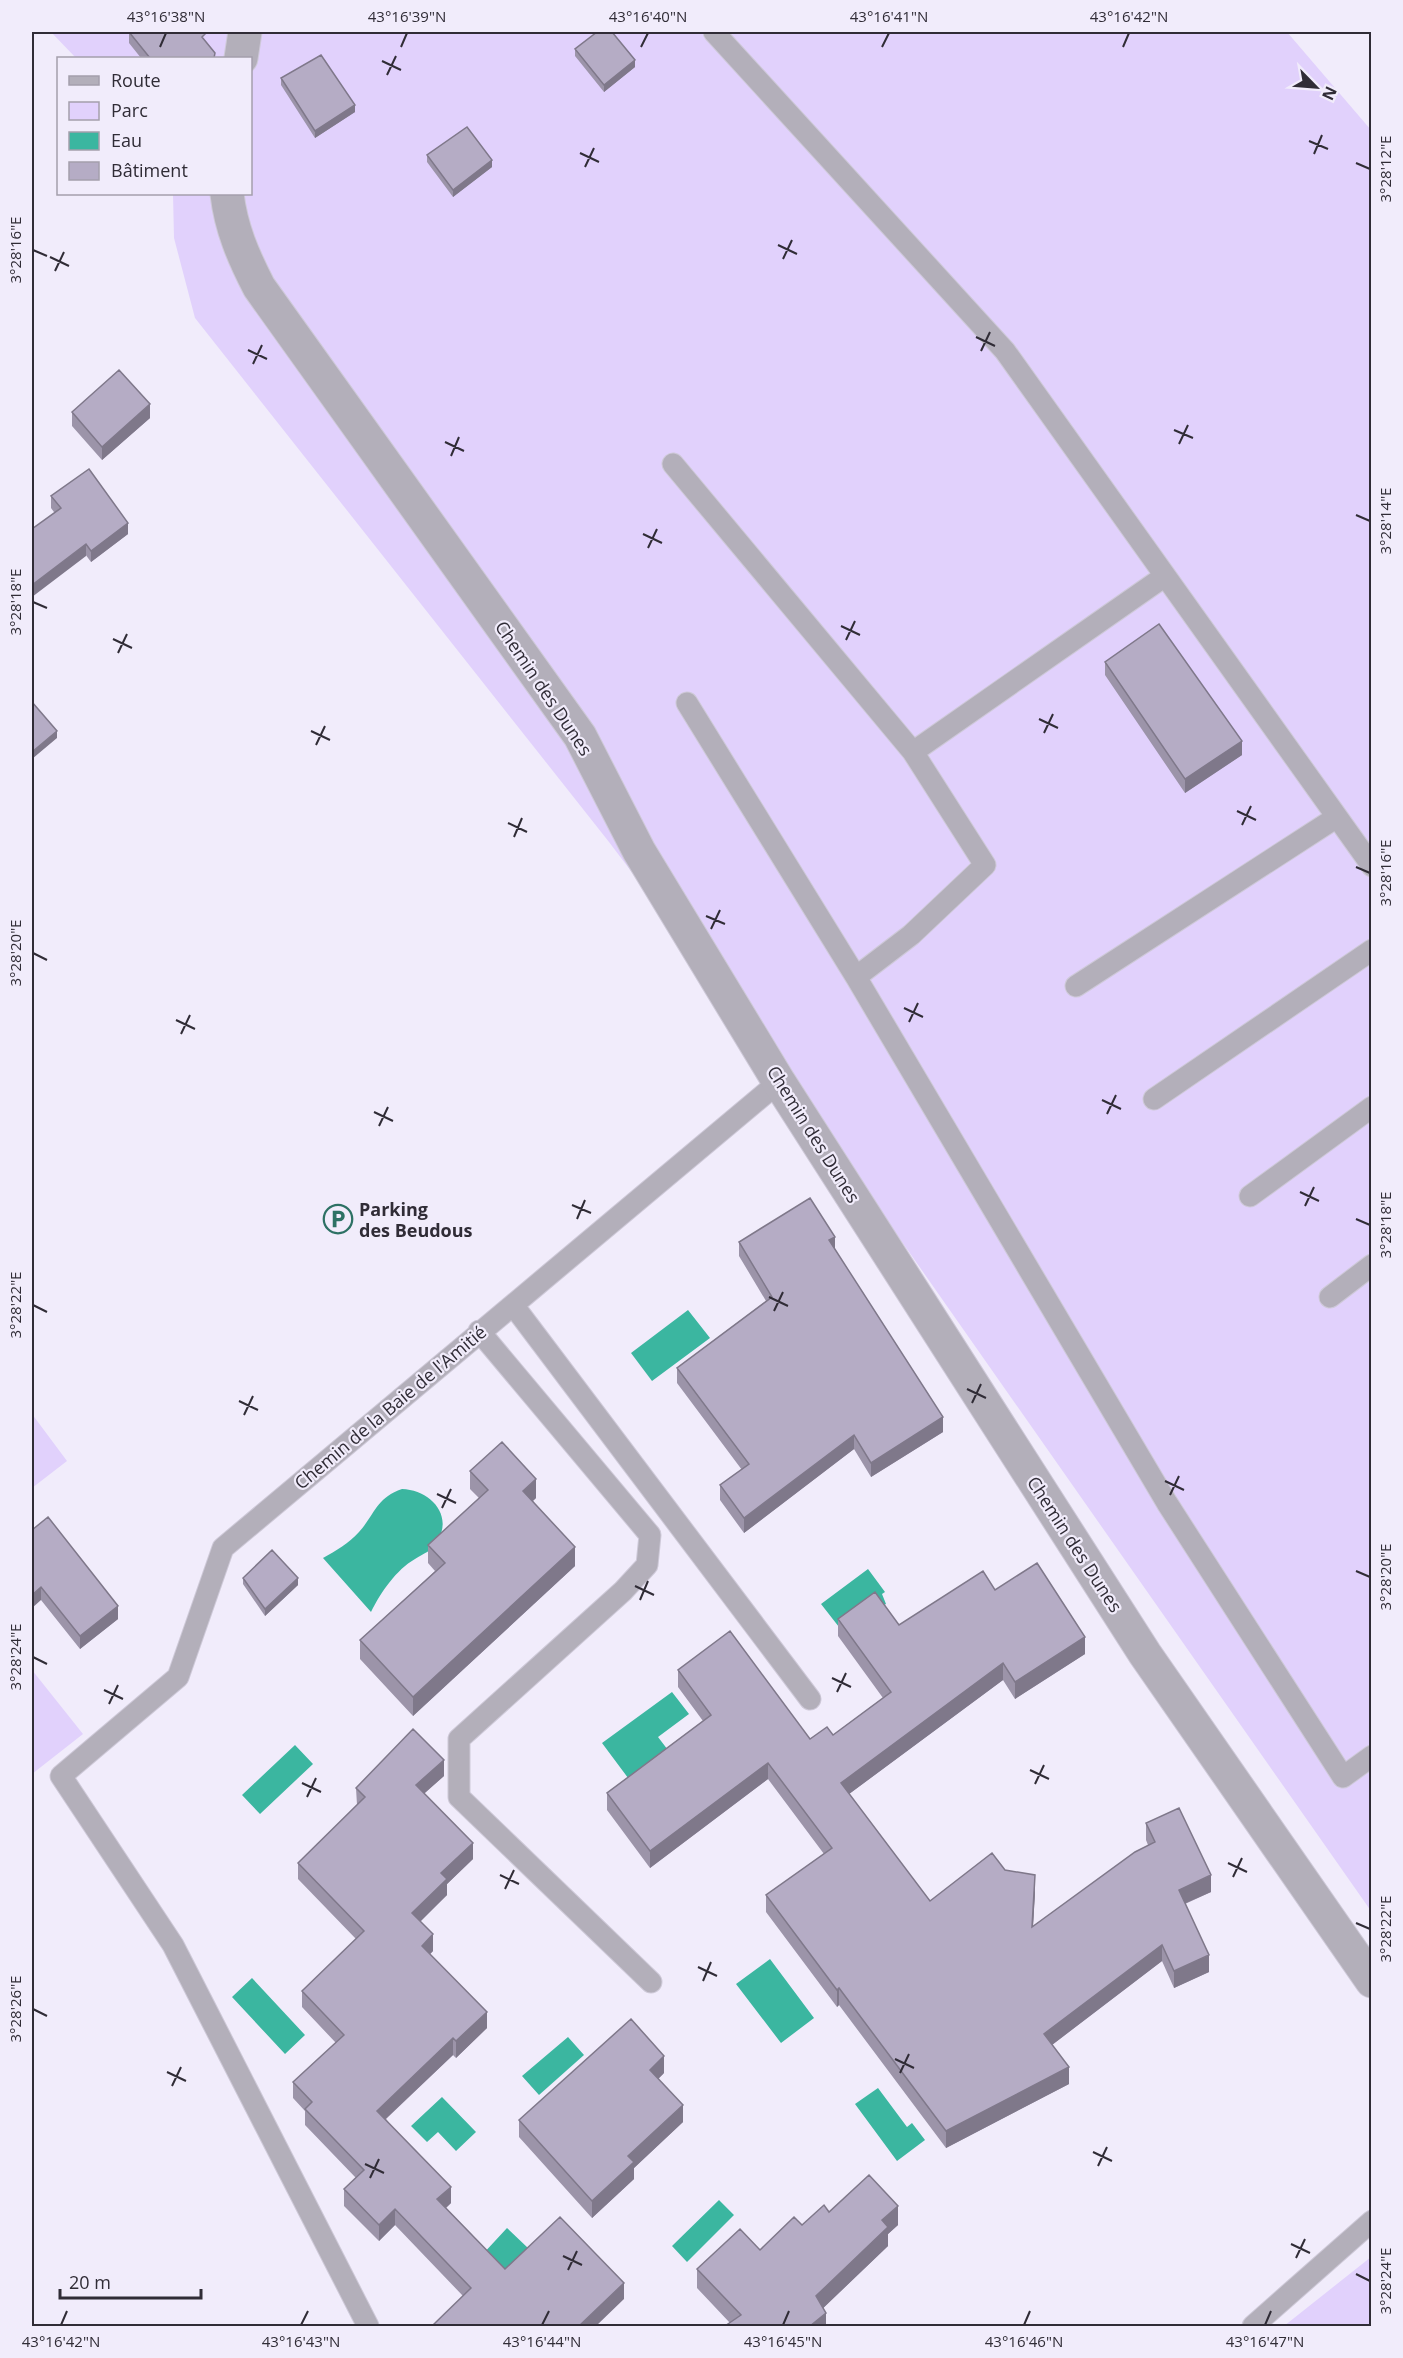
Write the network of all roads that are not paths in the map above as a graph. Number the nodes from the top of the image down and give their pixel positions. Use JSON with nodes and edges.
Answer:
{"nodes":[{"id":1,"x":244,"y":32,"type":"edge"},
{"id":2,"x":714,"y":32,"type":"edge"},
{"id":3,"x":241,"y":57,"type":"edge"},
{"id":4,"x":227,"y":195,"type":"edge"},
{"id":5,"x":673,"y":464,"type":"dead end"},
{"id":6,"x":1165,"y":576,"type":"junction"},
{"id":7,"x":687,"y":703,"type":"dead end"},
{"id":8,"x":914,"y":752,"type":"junction"},
{"id":9,"x":1337,"y":817,"type":"junction"},
{"id":10,"x":1371,"y":866,"type":"edge"},
{"id":11,"x":1371,"y":950,"type":"edge"},
{"id":12,"x":856,"y":977,"type":"junction"},
{"id":13,"x":1076,"y":986,"type":"dead end"},
{"id":14,"x":779,"y":1082,"type":"junction"},
{"id":15,"x":1154,"y":1099,"type":"dead end"},
{"id":16,"x":1371,"y":1107,"type":"edge"},
{"id":17,"x":1250,"y":1196,"type":"dead end"},
{"id":18,"x":1371,"y":1265,"type":"edge"},
{"id":19,"x":1330,"y":1297,"type":"dead end"},
{"id":20,"x":513,"y":1305,"type":"junction"},
{"id":21,"x":480,"y":1331,"type":"junction"},
{"id":22,"x":810,"y":1699,"type":"dead end"},
{"id":23,"x":1371,"y":1756,"type":"edge"},
{"id":24,"x":1371,"y":1981,"type":"edge"},
{"id":25,"x":651,"y":1982,"type":"dead end"},
{"id":26,"x":1371,"y":2222,"type":"edge"},
{"id":27,"x":368,"y":2326,"type":"edge"},
{"id":28,"x":1253,"y":2326,"type":"edge"}],
"edges":[{"from":1,"to":3,"type":"street"},
{"from":2,"to":6,"type":"lane"},
{"from":4,"to":14,"type":"street","name":"Chemin des Dunes"},
{"from":5,"to":8,"type":"lane"},
{"from":6,"to":8,"type":"lane"},
{"from":6,"to":9,"type":"lane"},
{"from":7,"to":12,"type":"lane"},
{"from":8,"to":12,"type":"lane"},
{"from":9,"to":10,"type":"lane"},
{"from":9,"to":13,"type":"lane"},
{"from":11,"to":15,"type":"lane"},
{"from":12,"to":23,"type":"lane"},
{"from":14,"to":20,"type":"lane","name":"Chemin de la Baie de l'Amitié"},
{"from":14,"to":24,"type":"street","name":"Chemin des Dunes"},
{"from":16,"to":17,"type":"lane"},
{"from":18,"to":19,"type":"lane"},
{"from":20,"to":21,"type":"lane","name":"Chemin de la Baie de l'Amitié"},
{"from":20,"to":22,"type":"lane"},
{"from":21,"to":25,"type":"lane"},
{"from":21,"to":27,"type":"lane","name":"Chemin de la Baie de l'Amitié"},
{"from":26,"to":28,"type":"lane"}]}
